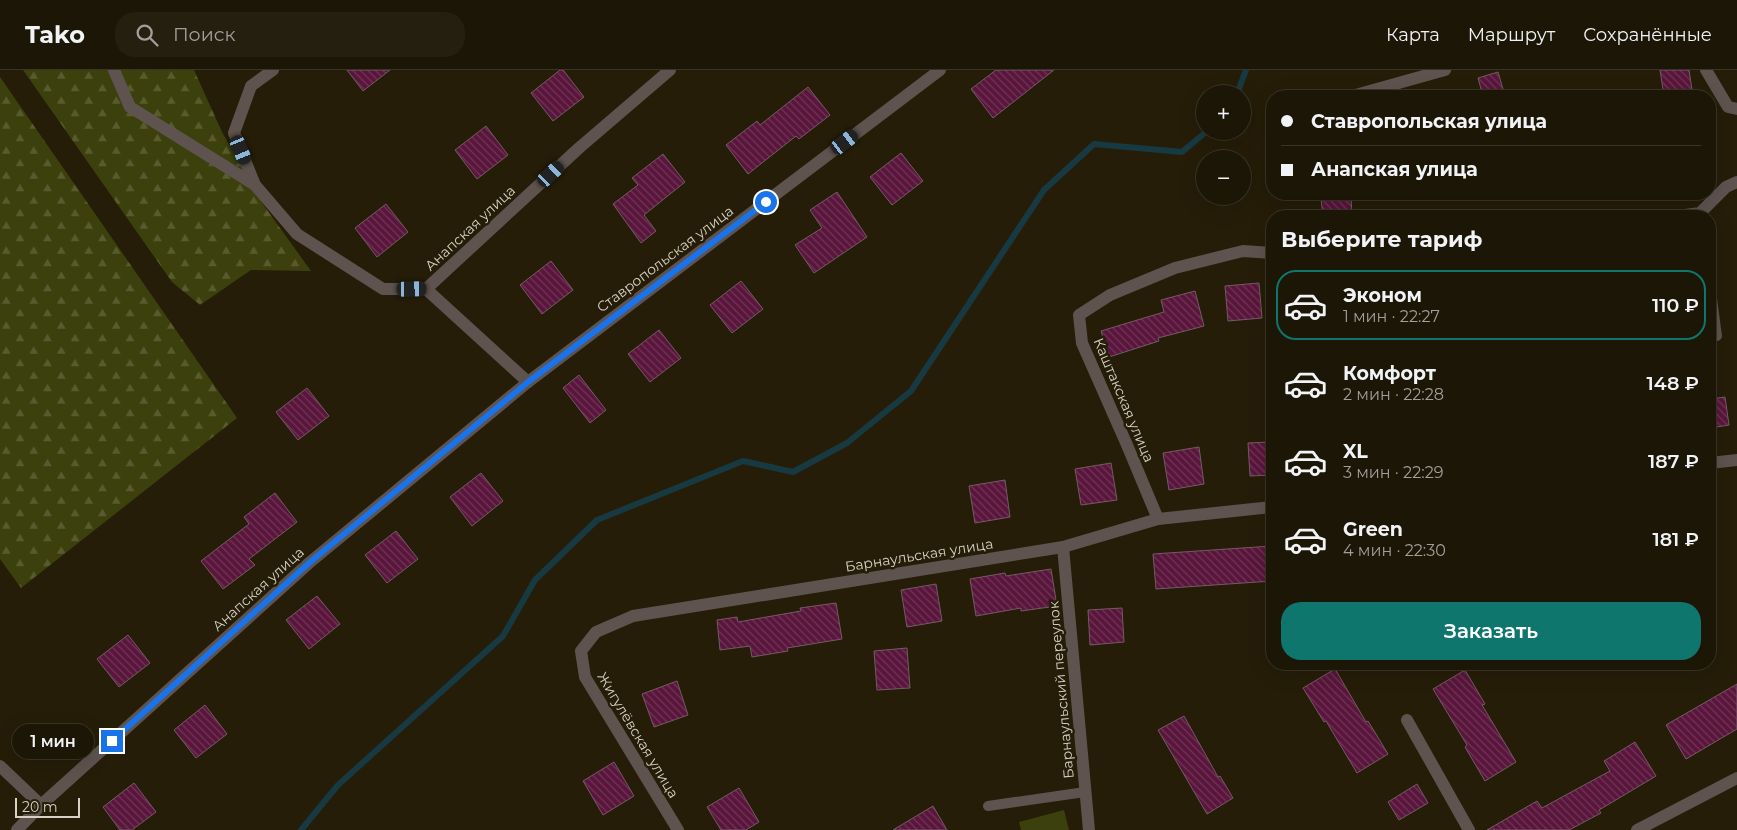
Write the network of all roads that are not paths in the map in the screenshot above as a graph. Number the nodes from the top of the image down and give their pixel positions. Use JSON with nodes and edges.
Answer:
{"nodes":[{"id":1,"x":114,"y":70,"type":"edge"},
{"id":2,"x":272,"y":70,"type":"edge"},
{"id":3,"x":670,"y":70,"type":"edge"},
{"id":4,"x":940,"y":70,"type":"edge"},
{"id":5,"x":1445,"y":70,"type":"edge"},
{"id":6,"x":1706,"y":70,"type":"edge"},
{"id":7,"x":1373,"y":90,"type":"edge"},
{"id":8,"x":1737,"y":109,"type":"edge"},
{"id":9,"x":1737,"y":182,"type":"edge"},
{"id":10,"x":256,"y":185,"type":"junction"},
{"id":11,"x":1716,"y":198,"type":"edge"},
{"id":12,"x":1714,"y":200,"type":"edge"},
{"id":13,"x":1705,"y":210,"type":"edge"},
{"id":14,"x":1266,"y":252,"type":"edge"},
{"id":15,"x":426,"y":289,"type":"junction"},
{"id":16,"x":1716,"y":323,"type":"edge"},
{"id":17,"x":1718,"y":336,"type":"dead end"},
{"id":18,"x":528,"y":382,"type":"junction"},
{"id":19,"x":1737,"y":460,"type":"edge"},
{"id":20,"x":1716,"y":462,"type":"edge"},
{"id":21,"x":1266,"y":508,"type":"edge"},
{"id":22,"x":1158,"y":519,"type":"junction"},
{"id":23,"x":1064,"y":547,"type":"junction"},
{"id":24,"x":581,"y":651,"type":"joint"},
{"id":25,"x":1407,"y":720,"type":"dead end"},
{"id":26,"x":0,"y":766,"type":"edge"},
{"id":27,"x":1737,"y":778,"type":"edge"},
{"id":28,"x":1085,"y":792,"type":"junction"},
{"id":29,"x":41,"y":805,"type":"junction"},
{"id":30,"x":988,"y":806,"type":"dead end"},
{"id":31,"x":17,"y":830,"type":"edge"},
{"id":32,"x":678,"y":830,"type":"edge"},
{"id":33,"x":1089,"y":830,"type":"edge"},
{"id":34,"x":1469,"y":830,"type":"edge"},
{"id":35,"x":1637,"y":830,"type":"edge"}],
"edges":[{"from":1,"to":10,"type":"street"},
{"from":2,"to":10,"type":"street"},
{"from":3,"to":15,"type":"street","name":"Анапская улица"},
{"from":4,"to":18,"type":"street","name":"Ставропольская улица"},
{"from":5,"to":7,"type":"street"},
{"from":6,"to":8,"type":"street"},
{"from":9,"to":11,"type":"street"},
{"from":10,"to":15,"type":"street"},
{"from":12,"to":13,"type":"street"},
{"from":14,"to":22,"type":"street","name":"Каштакская улица"},
{"from":15,"to":18,"type":"street"},
{"from":16,"to":17,"type":"lane"},
{"from":18,"to":29,"type":"street","name":"Анапская улица"},
{"from":19,"to":20,"type":"street"},
{"from":21,"to":22,"type":"street","name":"Барнаульская улица"},
{"from":22,"to":23,"type":"street","name":"Барнаульская улица"},
{"from":23,"to":24,"type":"street","name":"Барнаульская улица"},
{"from":23,"to":28,"type":"street","name":"Барнаульский переулок"},
{"from":24,"to":32,"type":"street","name":"Жигулёвская улица"},
{"from":25,"to":34,"type":"street"},
{"from":26,"to":29,"type":"street"},
{"from":27,"to":35,"type":"street"},
{"from":28,"to":30,"type":"lane"},
{"from":28,"to":33,"type":"street","name":"Барнаульский переулок"},
{"from":29,"to":31,"type":"street","name":"Анапская улица"}]}
